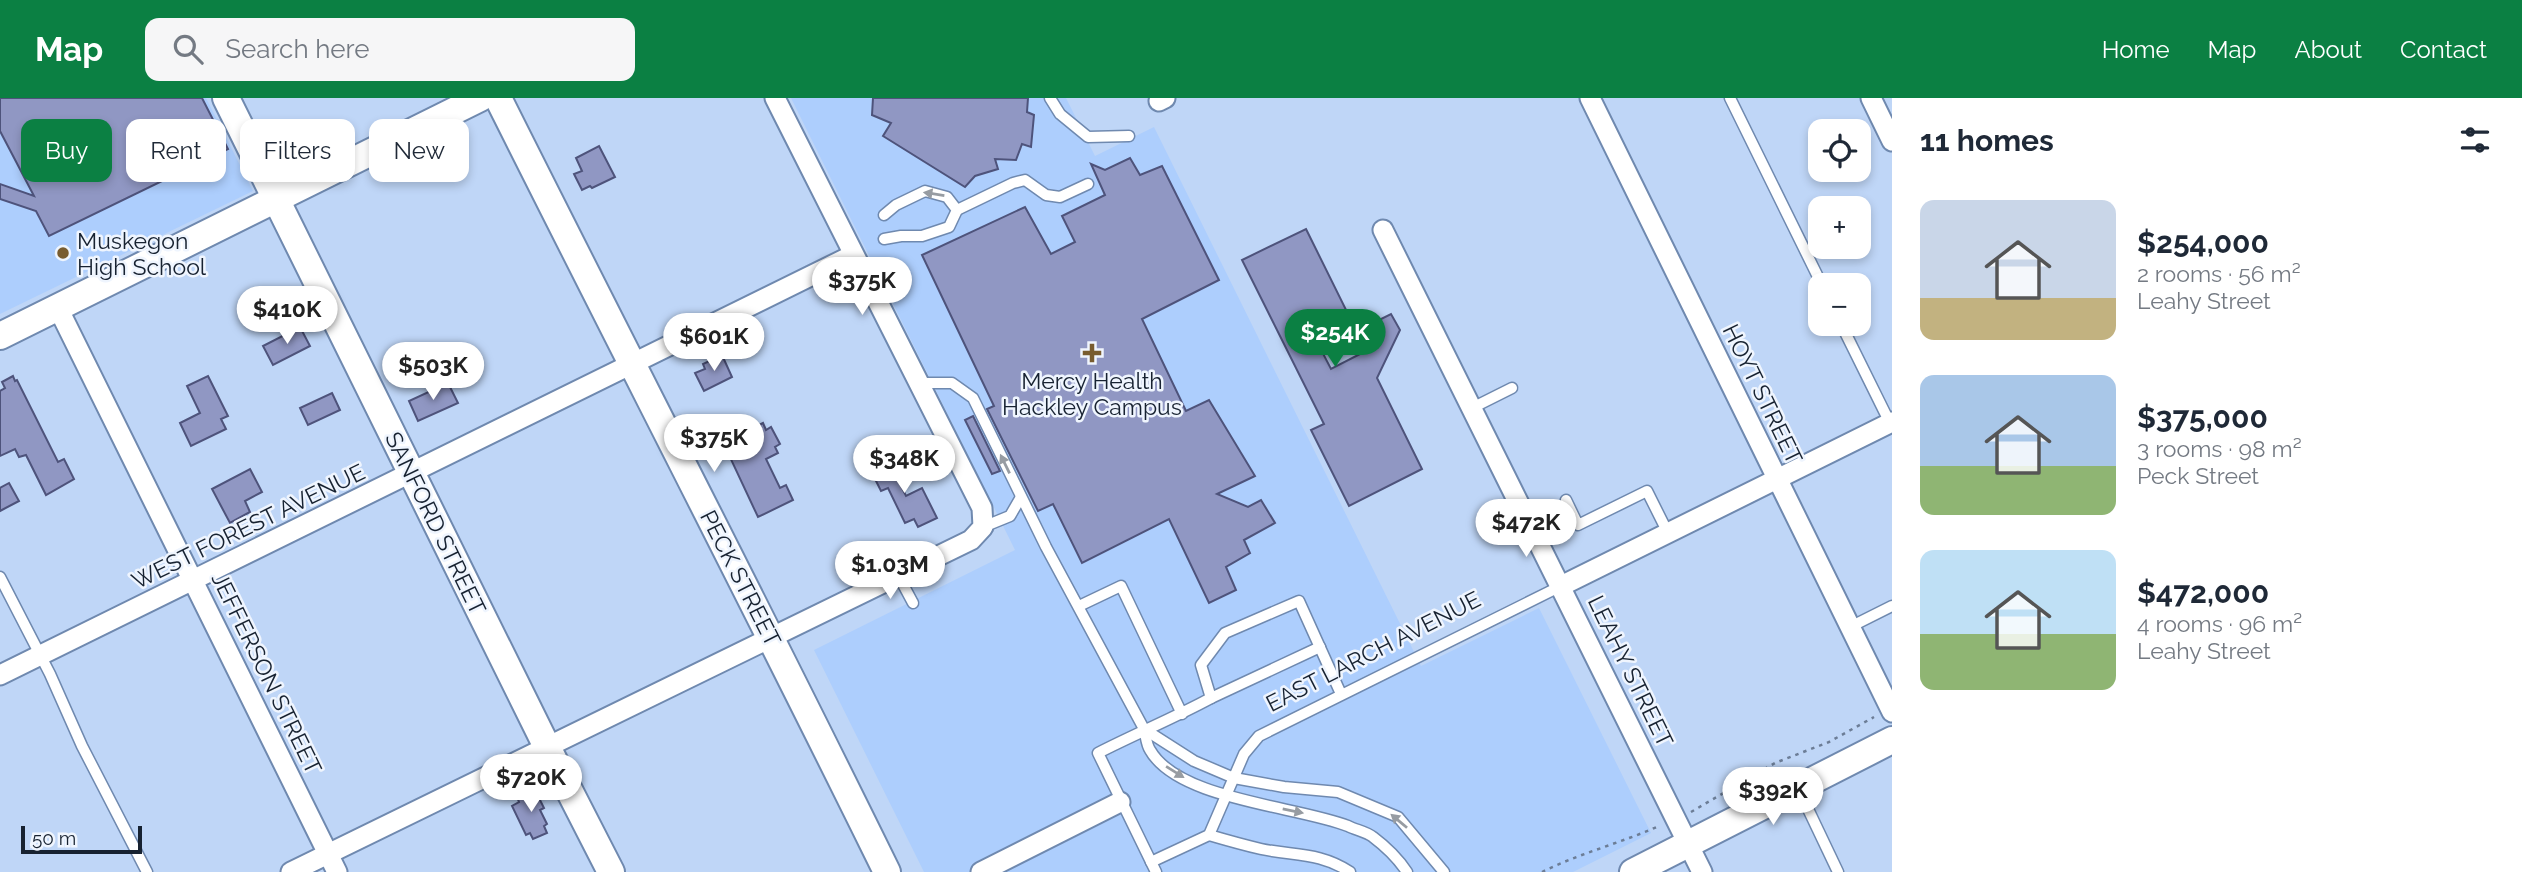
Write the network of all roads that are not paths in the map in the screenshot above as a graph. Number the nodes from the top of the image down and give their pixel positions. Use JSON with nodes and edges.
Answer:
{"nodes":[{"id":1,"x":226,"y":98,"type":"edge"},
{"id":2,"x":480,"y":98,"type":"edge"},
{"id":3,"x":498,"y":98,"type":"edge"},
{"id":4,"x":775,"y":98,"type":"edge"},
{"id":5,"x":1050,"y":98,"type":"edge"},
{"id":6,"x":1590,"y":98,"type":"edge"},
{"id":7,"x":1730,"y":98,"type":"edge"},
{"id":8,"x":1871,"y":98,"type":"edge"},
{"id":9,"x":1129,"y":136,"type":"dead end"},
{"id":10,"x":1892,"y":141,"type":"edge"},
{"id":11,"x":1088,"y":184,"type":"dead end"},
{"id":12,"x":275,"y":200,"type":"junction"},
{"id":13,"x":957,"y":210,"type":"junction"},
{"id":14,"x":884,"y":215,"type":"dead end"},
{"id":15,"x":1383,"y":230,"type":"dead end"},
{"id":16,"x":884,"y":239,"type":"dead end"},
{"id":17,"x":853,"y":255,"type":"junction"},
{"id":18,"x":1816,"y":273,"type":"edge"},
{"id":19,"x":58,"y":307,"type":"junction"},
{"id":20,"x":1847,"y":336,"type":"edge"},
{"id":21,"x":0,"y":337,"type":"edge"},
{"id":22,"x":631,"y":363,"type":"junction"},
{"id":23,"x":918,"y":383,"type":"junction"},
{"id":24,"x":1513,"y":388,"type":"dead end"},
{"id":25,"x":1472,"y":408,"type":"junction"},
{"id":26,"x":1891,"y":422,"type":"edge"},
{"id":27,"x":411,"y":472,"type":"junction"},
{"id":28,"x":1777,"y":478,"type":"junction"},
{"id":29,"x":1021,"y":497,"type":"junction"},
{"id":30,"x":1566,"y":500,"type":"dead end"},
{"id":31,"x":984,"y":527,"type":"junction"},
{"id":32,"x":1668,"y":533,"type":"junction"},
{"id":33,"x":897,"y":575,"type":"junction"},
{"id":34,"x":0,"y":577,"type":"edge"},
{"id":35,"x":194,"y":580,"type":"junction"},
{"id":36,"x":1561,"y":586,"type":"junction"},
{"id":37,"x":913,"y":603,"type":"dead end"},
{"id":38,"x":1079,"y":606,"type":"junction"},
{"id":39,"x":1892,"y":606,"type":"edge"},
{"id":40,"x":1850,"y":627,"type":"junction"},
{"id":41,"x":771,"y":636,"type":"junction"},
{"id":42,"x":1320,"y":646,"type":"junction"},
{"id":43,"x":39,"y":656,"type":"junction"},
{"id":44,"x":0,"y":675,"type":"edge"},
{"id":45,"x":1341,"y":694,"type":"junction"},
{"id":46,"x":1211,"y":698,"type":"junction"},
{"id":47,"x":1891,"y":710,"type":"edge"},
{"id":48,"x":1182,"y":714,"type":"junction"},
{"id":49,"x":1144,"y":729,"type":"junction"},
{"id":50,"x":1892,"y":740,"type":"edge"},
{"id":51,"x":546,"y":745,"type":"junction"},
{"id":52,"x":1234,"y":778,"type":"junction"},
{"id":53,"x":1798,"y":788,"type":"junction"},
{"id":54,"x":1226,"y":795,"type":"junction"},
{"id":55,"x":1120,"y":803,"type":"junction"},
{"id":56,"x":1209,"y":835,"type":"junction"},
{"id":57,"x":1689,"y":844,"type":"junction"},
{"id":58,"x":327,"y":853,"type":"junction"},
{"id":59,"x":1153,"y":867,"type":"edge"},
{"id":60,"x":985,"y":871,"type":"edge"},
{"id":61,"x":147,"y":872,"type":"edge"},
{"id":62,"x":291,"y":872,"type":"edge"},
{"id":63,"x":337,"y":872,"type":"edge"},
{"id":64,"x":611,"y":872,"type":"edge"},
{"id":65,"x":887,"y":872,"type":"edge"},
{"id":66,"x":1350,"y":872,"type":"edge"},
{"id":67,"x":1407,"y":872,"type":"edge"},
{"id":68,"x":1444,"y":872,"type":"edge"},
{"id":69,"x":1633,"y":872,"type":"edge"},
{"id":70,"x":1702,"y":872,"type":"edge"},
{"id":71,"x":1838,"y":872,"type":"edge"}],
"edges":[{"from":1,"to":12,"type":"street","name":"SANFORD STREET"},
{"from":2,"to":12,"type":"street"},
{"from":3,"to":22,"type":"street","name":"PECK STREET"},
{"from":4,"to":17,"type":"street"},
{"from":5,"to":9,"type":"lane"},
{"from":6,"to":28,"type":"street","name":"HOYT STREET"},
{"from":7,"to":18,"type":"lane"},
{"from":8,"to":10,"type":"street"},
{"from":11,"to":13,"type":"lane"},
{"from":12,"to":19,"type":"street"},
{"from":12,"to":27,"type":"street","name":"SANFORD STREET"},
{"from":13,"to":14,"type":"lane","one_way":true},
{"from":13,"to":16,"type":"lane"},
{"from":15,"to":25,"type":"street","name":"LEAHY STREET"},
{"from":17,"to":22,"type":"street","name":"WEST FOREST AVENUE"},
{"from":17,"to":23,"type":"street"},
{"from":19,"to":21,"type":"street"},
{"from":19,"to":35,"type":"street","name":"JEFFERSON STREET"},
{"from":20,"to":26,"type":"lane"},
{"from":22,"to":27,"type":"street","name":"WEST FOREST AVENUE"},
{"from":22,"to":41,"type":"street","name":"PECK STREET"},
{"from":29,"to":23,"type":"lane","one_way":true},
{"from":23,"to":31,"type":"street"},
{"from":24,"to":25,"type":"lane"},
{"from":25,"to":36,"type":"street","name":"LEAHY STREET"},
{"from":26,"to":28,"type":"street","name":"EAST LARCH AVENUE"},
{"from":27,"to":35,"type":"street","name":"WEST FOREST AVENUE"},
{"from":27,"to":51,"type":"street","name":"SANFORD STREET"},
{"from":28,"to":32,"type":"street","name":"EAST LARCH AVENUE"},
{"from":28,"to":40,"type":"street","name":"HOYT STREET"},
{"from":29,"to":31,"type":"lane"},
{"from":29,"to":38,"type":"lane"},
{"from":30,"to":32,"type":"lane"},
{"from":31,"to":33,"type":"street"},
{"from":32,"to":36,"type":"street","name":"EAST LARCH AVENUE"},
{"from":33,"to":37,"type":"lane"},
{"from":33,"to":41,"type":"street"},
{"from":34,"to":43,"type":"lane"},
{"from":35,"to":43,"type":"street","name":"WEST FOREST AVENUE"},
{"from":35,"to":58,"type":"street","name":"JEFFERSON STREET"},
{"from":36,"to":45,"type":"lane","name":"EAST LARCH AVENUE"},
{"from":36,"to":57,"type":"street","name":"LEAHY STREET"},
{"from":38,"to":48,"type":"lane"},
{"from":38,"to":49,"type":"lane"},
{"from":39,"to":40,"type":"lane"},
{"from":40,"to":47,"type":"street","name":"HOYT STREET"},
{"from":41,"to":51,"type":"street"},
{"from":41,"to":65,"type":"street","name":"PECK STREET"},
{"from":42,"to":45,"type":"lane"},
{"from":42,"to":46,"type":"lane"},
{"from":42,"to":46,"type":"lane"},
{"from":43,"to":44,"type":"street","name":"WEST FOREST AVENUE"},
{"from":43,"to":61,"type":"lane"},
{"from":45,"to":52,"type":"lane","name":"EAST LARCH AVENUE"},
{"from":46,"to":48,"type":"lane"},
{"from":48,"to":49,"type":"lane"},
{"from":49,"to":52,"type":"lane"},
{"from":49,"to":54,"type":"lane","one_way":true},
{"from":49,"to":55,"type":"lane"},
{"from":50,"to":53,"type":"street"},
{"from":51,"to":58,"type":"street"},
{"from":51,"to":64,"type":"street","name":"SANFORD STREET"},
{"from":52,"to":54,"type":"lane","name":"EAST LARCH AVENUE"},
{"from":68,"to":52,"type":"lane","one_way":true},
{"from":53,"to":57,"type":"street"},
{"from":53,"to":71,"type":"lane"},
{"from":54,"to":56,"type":"lane","name":"EAST LARCH AVENUE"},
{"from":54,"to":67,"type":"lane","one_way":true},
{"from":55,"to":59,"type":"lane"},
{"from":55,"to":60,"type":"street"},
{"from":56,"to":59,"type":"lane"},
{"from":56,"to":66,"type":"lane"},
{"from":57,"to":69,"type":"street"},
{"from":57,"to":70,"type":"street","name":"LEAHY STREET"},
{"from":58,"to":62,"type":"street"},
{"from":58,"to":63,"type":"street","name":"JEFFERSON STREET"}]}
